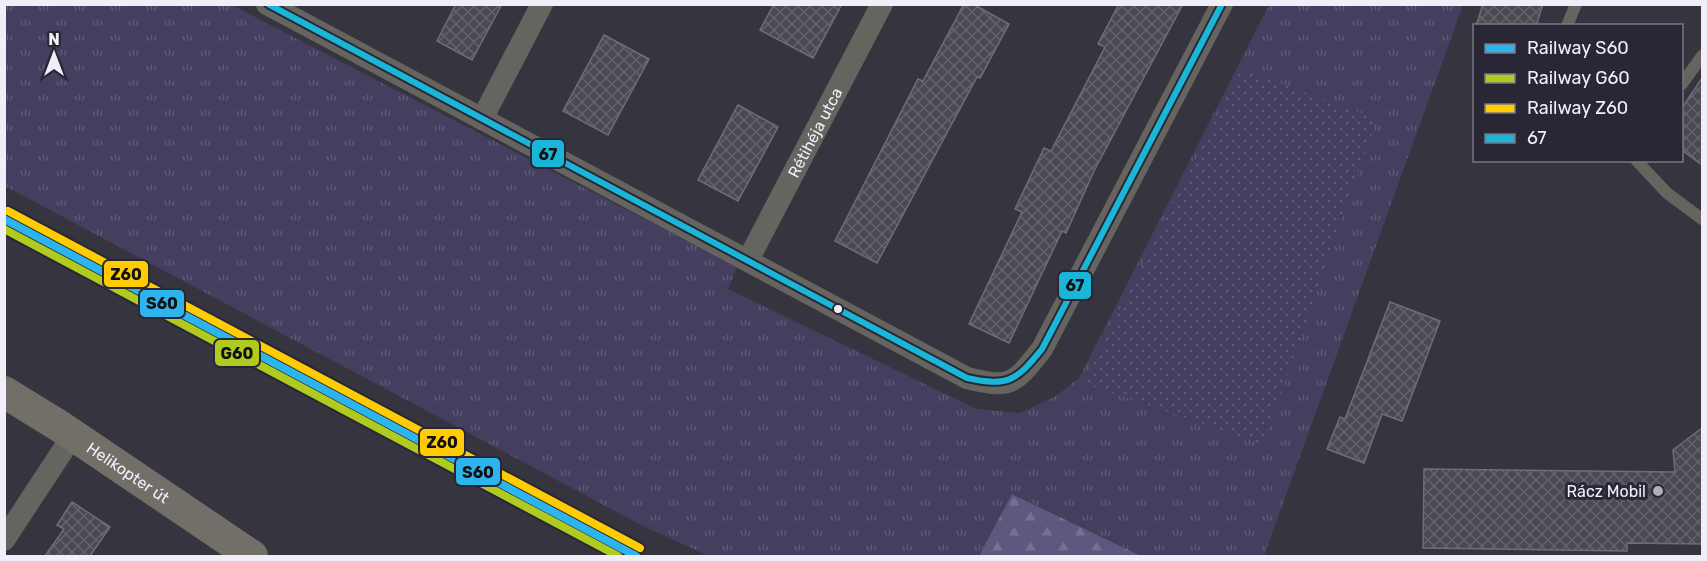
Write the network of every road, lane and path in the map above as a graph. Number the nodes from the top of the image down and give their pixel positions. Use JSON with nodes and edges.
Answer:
{"nodes":[{"id":1,"x":267,"y":4,"type":"edge"},
{"id":2,"x":543,"y":4,"type":"edge"},
{"id":3,"x":882,"y":4,"type":"edge"},
{"id":4,"x":1222,"y":4,"type":"edge"},
{"id":5,"x":1576,"y":4,"type":"edge"},
{"id":6,"x":1568,"y":24,"type":"edge"},
{"id":7,"x":1702,"y":56,"type":"edge"},
{"id":8,"x":1683,"y":83,"type":"edge"},
{"id":9,"x":482,"y":119,"type":"junction"},
{"id":10,"x":1638,"y":162,"type":"edge"},
{"id":11,"x":1702,"y":219,"type":"edge"},
{"id":12,"x":748,"y":260,"type":"junction"},
{"id":13,"x":4,"y":392,"type":"edge"},
{"id":14,"x":73,"y":435,"type":"junction"},
{"id":15,"x":4,"y":540,"type":"edge"},
{"id":16,"x":252,"y":556,"type":"edge"}],
"edges":[{"from":1,"to":9,"type":"street"},
{"from":2,"to":9,"type":"street"},
{"from":3,"to":12,"type":"street","name":"Rétihéja utca"},
{"from":4,"to":12,"type":"street"},
{"from":5,"to":6,"type":"lane"},
{"from":7,"to":8,"type":"lane"},
{"from":9,"to":12,"type":"street"},
{"from":10,"to":11,"type":"lane"},
{"from":13,"to":14,"type":"street","name":"Helikopter út"},
{"from":14,"to":15,"type":"street"},
{"from":14,"to":16,"type":"street","name":"Helikopter út"}]}
